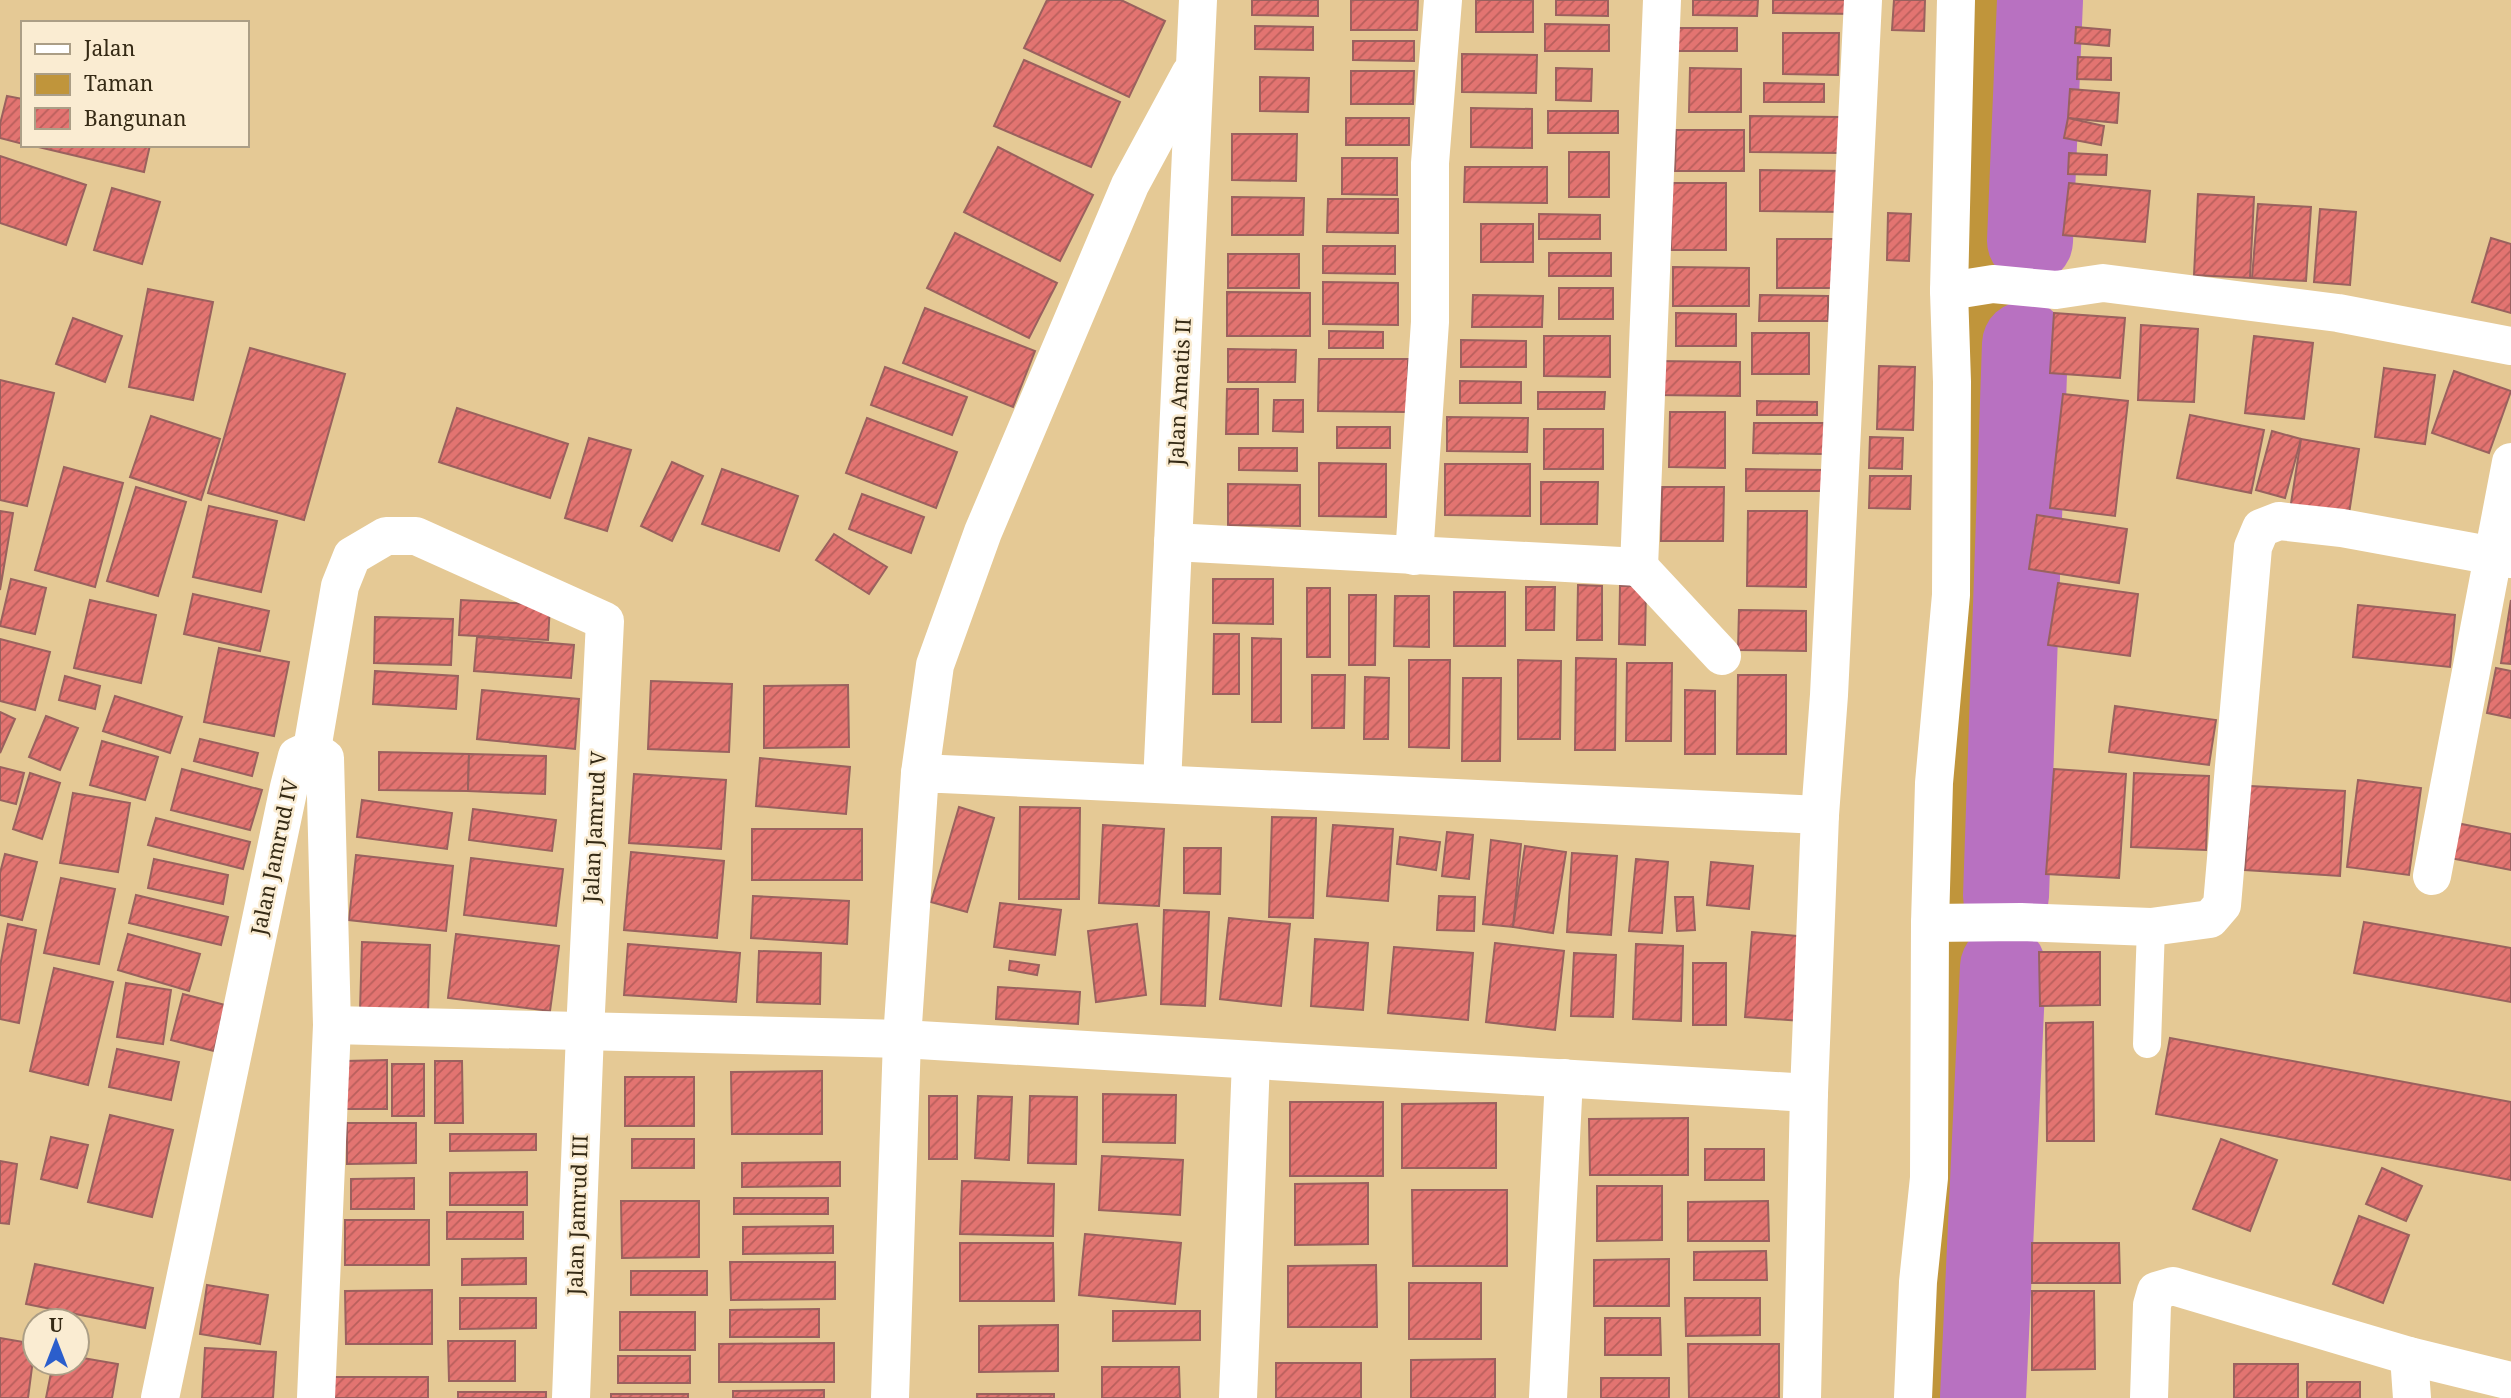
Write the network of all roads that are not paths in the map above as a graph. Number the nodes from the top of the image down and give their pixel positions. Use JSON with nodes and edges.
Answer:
{"nodes":[{"id":1,"x":1198,"y":0,"type":"edge"},
{"id":2,"x":1443,"y":0,"type":"edge"},
{"id":3,"x":1662,"y":0,"type":"edge"},
{"id":4,"x":1863,"y":0,"type":"edge"},
{"id":5,"x":1956,"y":0,"type":"edge"},
{"id":6,"x":1195,"y":65,"type":"junction"},
{"id":7,"x":1949,"y":291,"type":"junction"},
{"id":8,"x":2511,"y":346,"type":"edge"},
{"id":9,"x":2511,"y":462,"type":"edge"},
{"id":10,"x":1173,"y":542,"type":"junction"},
{"id":11,"x":1414,"y":556,"type":"junction"},
{"id":12,"x":2503,"y":557,"type":"edge"},
{"id":13,"x":1639,"y":567,"type":"junction"},
{"id":14,"x":606,"y":621,"type":"joint"},
{"id":15,"x":1722,"y":656,"type":"dead end"},
{"id":16,"x":312,"y":749,"type":"junction"},
{"id":17,"x":920,"y":773,"type":"junction"},
{"id":18,"x":1162,"y":784,"type":"junction"},
{"id":19,"x":1821,"y":815,"type":"junction"},
{"id":20,"x":2432,"y":876,"type":"dead end"},
{"id":21,"x":1944,"y":922,"type":"junction"},
{"id":22,"x":2151,"y":927,"type":"junction"},
{"id":23,"x":332,"y":1024,"type":"junction"},
{"id":24,"x":585,"y":1032,"type":"junction"},
{"id":25,"x":902,"y":1039,"type":"junction"},
{"id":26,"x":2147,"y":1044,"type":"dead end"},
{"id":27,"x":1251,"y":1060,"type":"junction"},
{"id":28,"x":1564,"y":1078,"type":"junction"},
{"id":29,"x":1810,"y":1093,"type":"junction"},
{"id":30,"x":2409,"y":1356,"type":"junction"},
{"id":31,"x":2511,"y":1381,"type":"edge"},
{"id":32,"x":160,"y":1398,"type":"edge"},
{"id":33,"x":316,"y":1398,"type":"edge"},
{"id":34,"x":571,"y":1398,"type":"edge"},
{"id":35,"x":890,"y":1398,"type":"edge"},
{"id":36,"x":1238,"y":1398,"type":"edge"},
{"id":37,"x":1548,"y":1398,"type":"edge"},
{"id":38,"x":1802,"y":1398,"type":"edge"},
{"id":39,"x":1913,"y":1398,"type":"edge"},
{"id":40,"x":2149,"y":1398,"type":"edge"},
{"id":41,"x":2412,"y":1398,"type":"edge"}],
"edges":[{"from":1,"to":6,"type":"street","name":"Jalan Amatis II"},
{"from":2,"to":11,"type":"street"},
{"from":3,"to":13,"type":"street"},
{"from":4,"to":19,"type":"street"},
{"from":5,"to":7,"type":"street"},
{"from":6,"to":10,"type":"street","name":"Jalan Amatis II"},
{"from":6,"to":17,"type":"street"},
{"from":7,"to":8,"type":"street"},
{"from":7,"to":21,"type":"street"},
{"from":9,"to":12,"type":"street"},
{"from":10,"to":11,"type":"street"},
{"from":10,"to":18,"type":"street","name":"Jalan Amatis II"},
{"from":11,"to":13,"type":"street"},
{"from":12,"to":20,"type":"street"},
{"from":12,"to":22,"type":"street"},
{"from":13,"to":15,"type":"street"},
{"from":14,"to":16,"type":"street","name":"Jalan Jamrud IV"},
{"from":14,"to":24,"type":"street","name":"Jalan Jamrud V"},
{"from":16,"to":23,"type":"street"},
{"from":16,"to":32,"type":"street","name":"Jalan Jamrud IV"},
{"from":17,"to":18,"type":"street"},
{"from":17,"to":25,"type":"street"},
{"from":18,"to":19,"type":"street"},
{"from":19,"to":29,"type":"street"},
{"from":21,"to":22,"type":"street"},
{"from":21,"to":39,"type":"street"},
{"from":22,"to":26,"type":"lane"},
{"from":23,"to":24,"type":"street"},
{"from":23,"to":33,"type":"street"},
{"from":24,"to":25,"type":"street"},
{"from":24,"to":34,"type":"street","name":"Jalan Jamrud III"},
{"from":25,"to":27,"type":"street"},
{"from":25,"to":35,"type":"street"},
{"from":27,"to":28,"type":"street"},
{"from":27,"to":36,"type":"street"},
{"from":28,"to":29,"type":"street"},
{"from":28,"to":37,"type":"street"},
{"from":29,"to":38,"type":"street"},
{"from":30,"to":31,"type":"street"},
{"from":30,"to":40,"type":"street"},
{"from":30,"to":41,"type":"street"}]}
